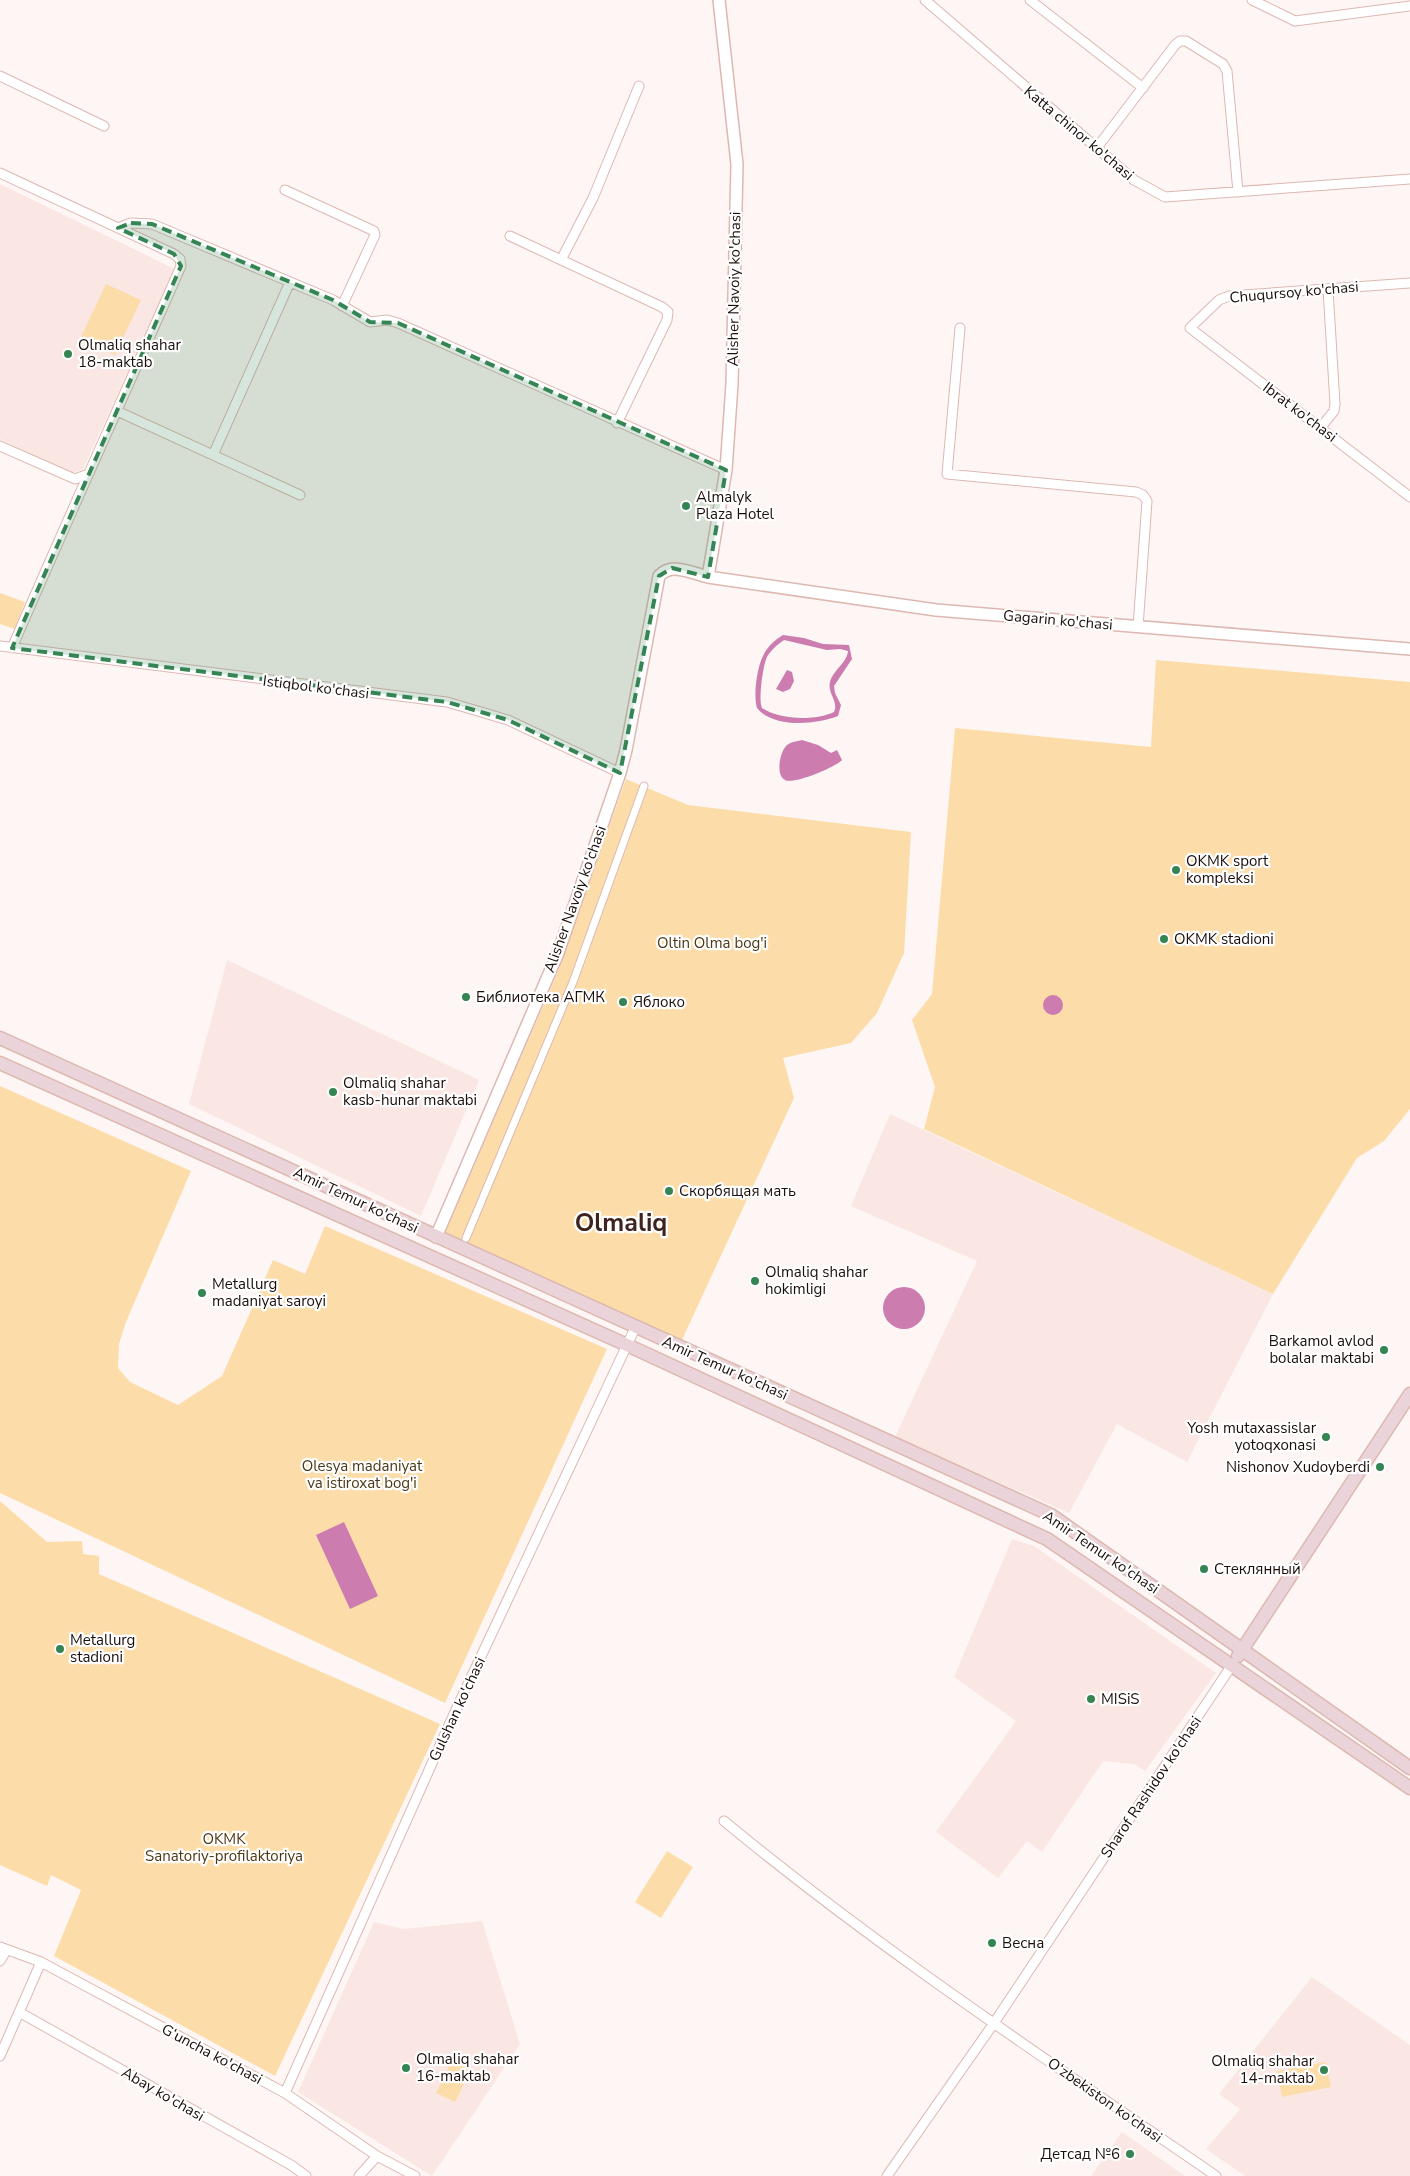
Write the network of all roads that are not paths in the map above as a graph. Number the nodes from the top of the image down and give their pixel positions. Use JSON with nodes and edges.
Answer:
{"nodes":[{"id":1,"x":719,"y":0,"type":"edge"},
{"id":2,"x":925,"y":0,"type":"edge"},
{"id":3,"x":1030,"y":0,"type":"edge"},
{"id":4,"x":1252,"y":0,"type":"edge"},
{"id":5,"x":1410,"y":6,"type":"edge"},
{"id":6,"x":0,"y":76,"type":"edge"},
{"id":7,"x":639,"y":86,"type":"dead end"},
{"id":8,"x":1143,"y":88,"type":"junction"},
{"id":9,"x":104,"y":126,"type":"dead end"},
{"id":10,"x":1096,"y":149,"type":"junction"},
{"id":11,"x":0,"y":173,"type":"edge"},
{"id":12,"x":1410,"y":179,"type":"edge"},
{"id":13,"x":285,"y":190,"type":"dead end"},
{"id":14,"x":1238,"y":192,"type":"junction"},
{"id":15,"x":118,"y":228,"type":"junction"},
{"id":16,"x":510,"y":236,"type":"dead end"},
{"id":17,"x":561,"y":260,"type":"junction"},
{"id":18,"x":290,"y":282,"type":"junction"},
{"id":19,"x":1410,"y":283,"type":"edge"},
{"id":20,"x":1328,"y":289,"type":"junction"},
{"id":21,"x":342,"y":306,"type":"junction"},
{"id":22,"x":960,"y":328,"type":"dead end"},
{"id":23,"x":1190,"y":328,"type":"joint"},
{"id":24,"x":117,"y":411,"type":"junction"},
{"id":25,"x":617,"y":423,"type":"junction"},
{"id":26,"x":1321,"y":427,"type":"junction"},
{"id":27,"x":0,"y":446,"type":"edge"},
{"id":28,"x":213,"y":455,"type":"junction"},
{"id":29,"x":726,"y":470,"type":"junction"},
{"id":30,"x":86,"y":475,"type":"junction"},
{"id":31,"x":300,"y":495,"type":"dead end"},
{"id":32,"x":1410,"y":495,"type":"edge"},
{"id":33,"x":659,"y":576,"type":"joint"},
{"id":34,"x":708,"y":578,"type":"junction"},
{"id":35,"x":1138,"y":627,"type":"junction"},
{"id":36,"x":0,"y":646,"type":"edge"},
{"id":37,"x":12,"y":648,"type":"junction"},
{"id":38,"x":1410,"y":649,"type":"edge"},
{"id":39,"x":620,"y":773,"type":"junction"},
{"id":40,"x":644,"y":786,"type":"dead end"},
{"id":41,"x":0,"y":1038,"type":"edge"},
{"id":42,"x":0,"y":1062,"type":"edge"},
{"id":43,"x":166,"y":1114,"type":"junction"},
{"id":44,"x":162,"y":1135,"type":"junction"},
{"id":45,"x":341,"y":1193,"type":"junction"},
{"id":46,"x":332,"y":1212,"type":"junction"},
{"id":47,"x":436,"y":1237,"type":"junction"},
{"id":48,"x":466,"y":1238,"type":"dead end"},
{"id":49,"x":635,"y":1328,"type":"junction"},
{"id":50,"x":627,"y":1345,"type":"junction"},
{"id":51,"x":1410,"y":1394,"type":"edge"},
{"id":52,"x":1242,"y":1650,"type":"junction"},
{"id":53,"x":1232,"y":1665,"type":"junction"},
{"id":54,"x":1410,"y":1768,"type":"edge"},
{"id":55,"x":1410,"y":1788,"type":"edge"},
{"id":56,"x":724,"y":1821,"type":"dead end"},
{"id":57,"x":3,"y":1949,"type":"edge"},
{"id":58,"x":0,"y":1961,"type":"edge"},
{"id":59,"x":41,"y":1962,"type":"junction"},
{"id":60,"x":19,"y":2012,"type":"junction"},
{"id":61,"x":994,"y":2023,"type":"junction"},
{"id":62,"x":0,"y":2056,"type":"edge"},
{"id":63,"x":285,"y":2094,"type":"junction"},
{"id":64,"x":377,"y":2156,"type":"junction"},
{"id":65,"x":306,"y":2176,"type":"edge"},
{"id":66,"x":359,"y":2176,"type":"edge"},
{"id":67,"x":415,"y":2176,"type":"edge"},
{"id":68,"x":887,"y":2176,"type":"edge"},
{"id":69,"x":1216,"y":2176,"type":"edge"}],
"edges":[{"from":1,"to":29,"type":"street","name":"Alisher Navoiy ko'chasi"},
{"from":2,"to":10,"type":"street","name":"Katta chinor ko'chasi"},
{"from":3,"to":8,"type":"street"},
{"from":4,"to":5,"type":"street"},
{"from":6,"to":9,"type":"street"},
{"from":7,"to":17,"type":"street"},
{"from":8,"to":10,"type":"street"},
{"from":8,"to":14,"type":"street"},
{"from":10,"to":14,"type":"street","name":"Katta chinor ko'chasi"},
{"from":11,"to":15,"type":"street"},
{"from":12,"to":14,"type":"street","name":"Katta chinor ko'chasi"},
{"from":13,"to":21,"type":"street"},
{"from":15,"to":18,"type":"street"},
{"from":15,"to":24,"type":"street"},
{"from":16,"to":17,"type":"street"},
{"from":17,"to":25,"type":"street"},
{"from":18,"to":21,"type":"street"},
{"from":18,"to":28,"type":"street"},
{"from":19,"to":20,"type":"street","name":"Chuqursoy ko'chasi"},
{"from":20,"to":23,"type":"street","name":"Chuqursoy ko'chasi"},
{"from":20,"to":26,"type":"street"},
{"from":21,"to":25,"type":"street"},
{"from":22,"to":35,"type":"street"},
{"from":23,"to":26,"type":"street","name":"Ibrat ko'chasi"},
{"from":24,"to":28,"type":"street"},
{"from":24,"to":30,"type":"street"},
{"from":25,"to":29,"type":"street"},
{"from":26,"to":32,"type":"street","name":"Ibrat ko'chasi"},
{"from":27,"to":30,"type":"street"},
{"from":28,"to":31,"type":"street"},
{"from":29,"to":34,"type":"street","name":"Alisher Navoiy ko'chasi"},
{"from":30,"to":37,"type":"street"},
{"from":33,"to":34,"type":"street","name":"Gagarin ko'chasi"},
{"from":33,"to":39,"type":"street","name":"Alisher Navoiy ko'chasi"},
{"from":34,"to":35,"type":"street","name":"Gagarin ko'chasi"},
{"from":35,"to":38,"type":"street","name":"Gagarin ko'chasi"},
{"from":36,"to":37,"type":"street","name":"Istiqbol ko'chasi"},
{"from":37,"to":39,"type":"street","name":"Istiqbol ko'chasi"},
{"from":39,"to":47,"type":"street","name":"Alisher Navoiy ko'chasi"},
{"from":40,"to":48,"type":"street"},
{"from":41,"to":43,"type":"main road","name":"Amir Temur ko'chasi"},
{"from":42,"to":44,"type":"main road","name":"Amir Temur ko'chasi"},
{"from":43,"to":44,"type":"main road"},
{"from":43,"to":45,"type":"main road","name":"Amir Temur ko'chasi"},
{"from":44,"to":46,"type":"main road","name":"Amir Temur ko'chasi"},
{"from":45,"to":46,"type":"main road"},
{"from":45,"to":47,"type":"main road","name":"Amir Temur ko'chasi"},
{"from":46,"to":50,"type":"main road","name":"Amir Temur ko'chasi"},
{"from":47,"to":49,"type":"main road","name":"Amir Temur ko'chasi"},
{"from":49,"to":50,"type":"street","name":"Gulshan ko'chasi"},
{"from":49,"to":52,"type":"main road","name":"Amir Temur ko'chasi"},
{"from":50,"to":53,"type":"main road","name":"Amir Temur ko'chasi"},
{"from":50,"to":63,"type":"street","name":"Gulshan ko'chasi"},
{"from":51,"to":52,"type":"main road","name":"Sharof Rashidov ko'chasi"},
{"from":52,"to":53,"type":"main road","name":"Sharof Rashidov ko'chasi"},
{"from":52,"to":54,"type":"main road","name":"Amir Temur ko'chasi"},
{"from":53,"to":55,"type":"main road","name":"Amir Temur ko'chasi"},
{"from":53,"to":61,"type":"street","name":"Sharof Rashidov ko'chasi"},
{"from":56,"to":61,"type":"street","name":"O‘zbekiston ko'chasi"},
{"from":57,"to":58,"type":"street"},
{"from":57,"to":59,"type":"street","name":"G‘uncha ko'chasi"},
{"from":59,"to":60,"type":"street"},
{"from":59,"to":63,"type":"street","name":"G‘uncha ko'chasi"},
{"from":60,"to":62,"type":"street"},
{"from":60,"to":65,"type":"street","name":"Abay ko'chasi"},
{"from":61,"to":68,"type":"street","name":"Sharof Rashidov ko'chasi"},
{"from":61,"to":69,"type":"street","name":"O‘zbekiston ko'chasi"},
{"from":63,"to":64,"type":"street","name":"G‘uncha ko'chasi"},
{"from":64,"to":66,"type":"street"},
{"from":64,"to":67,"type":"street","name":"G‘uncha ko'chasi"}]}
